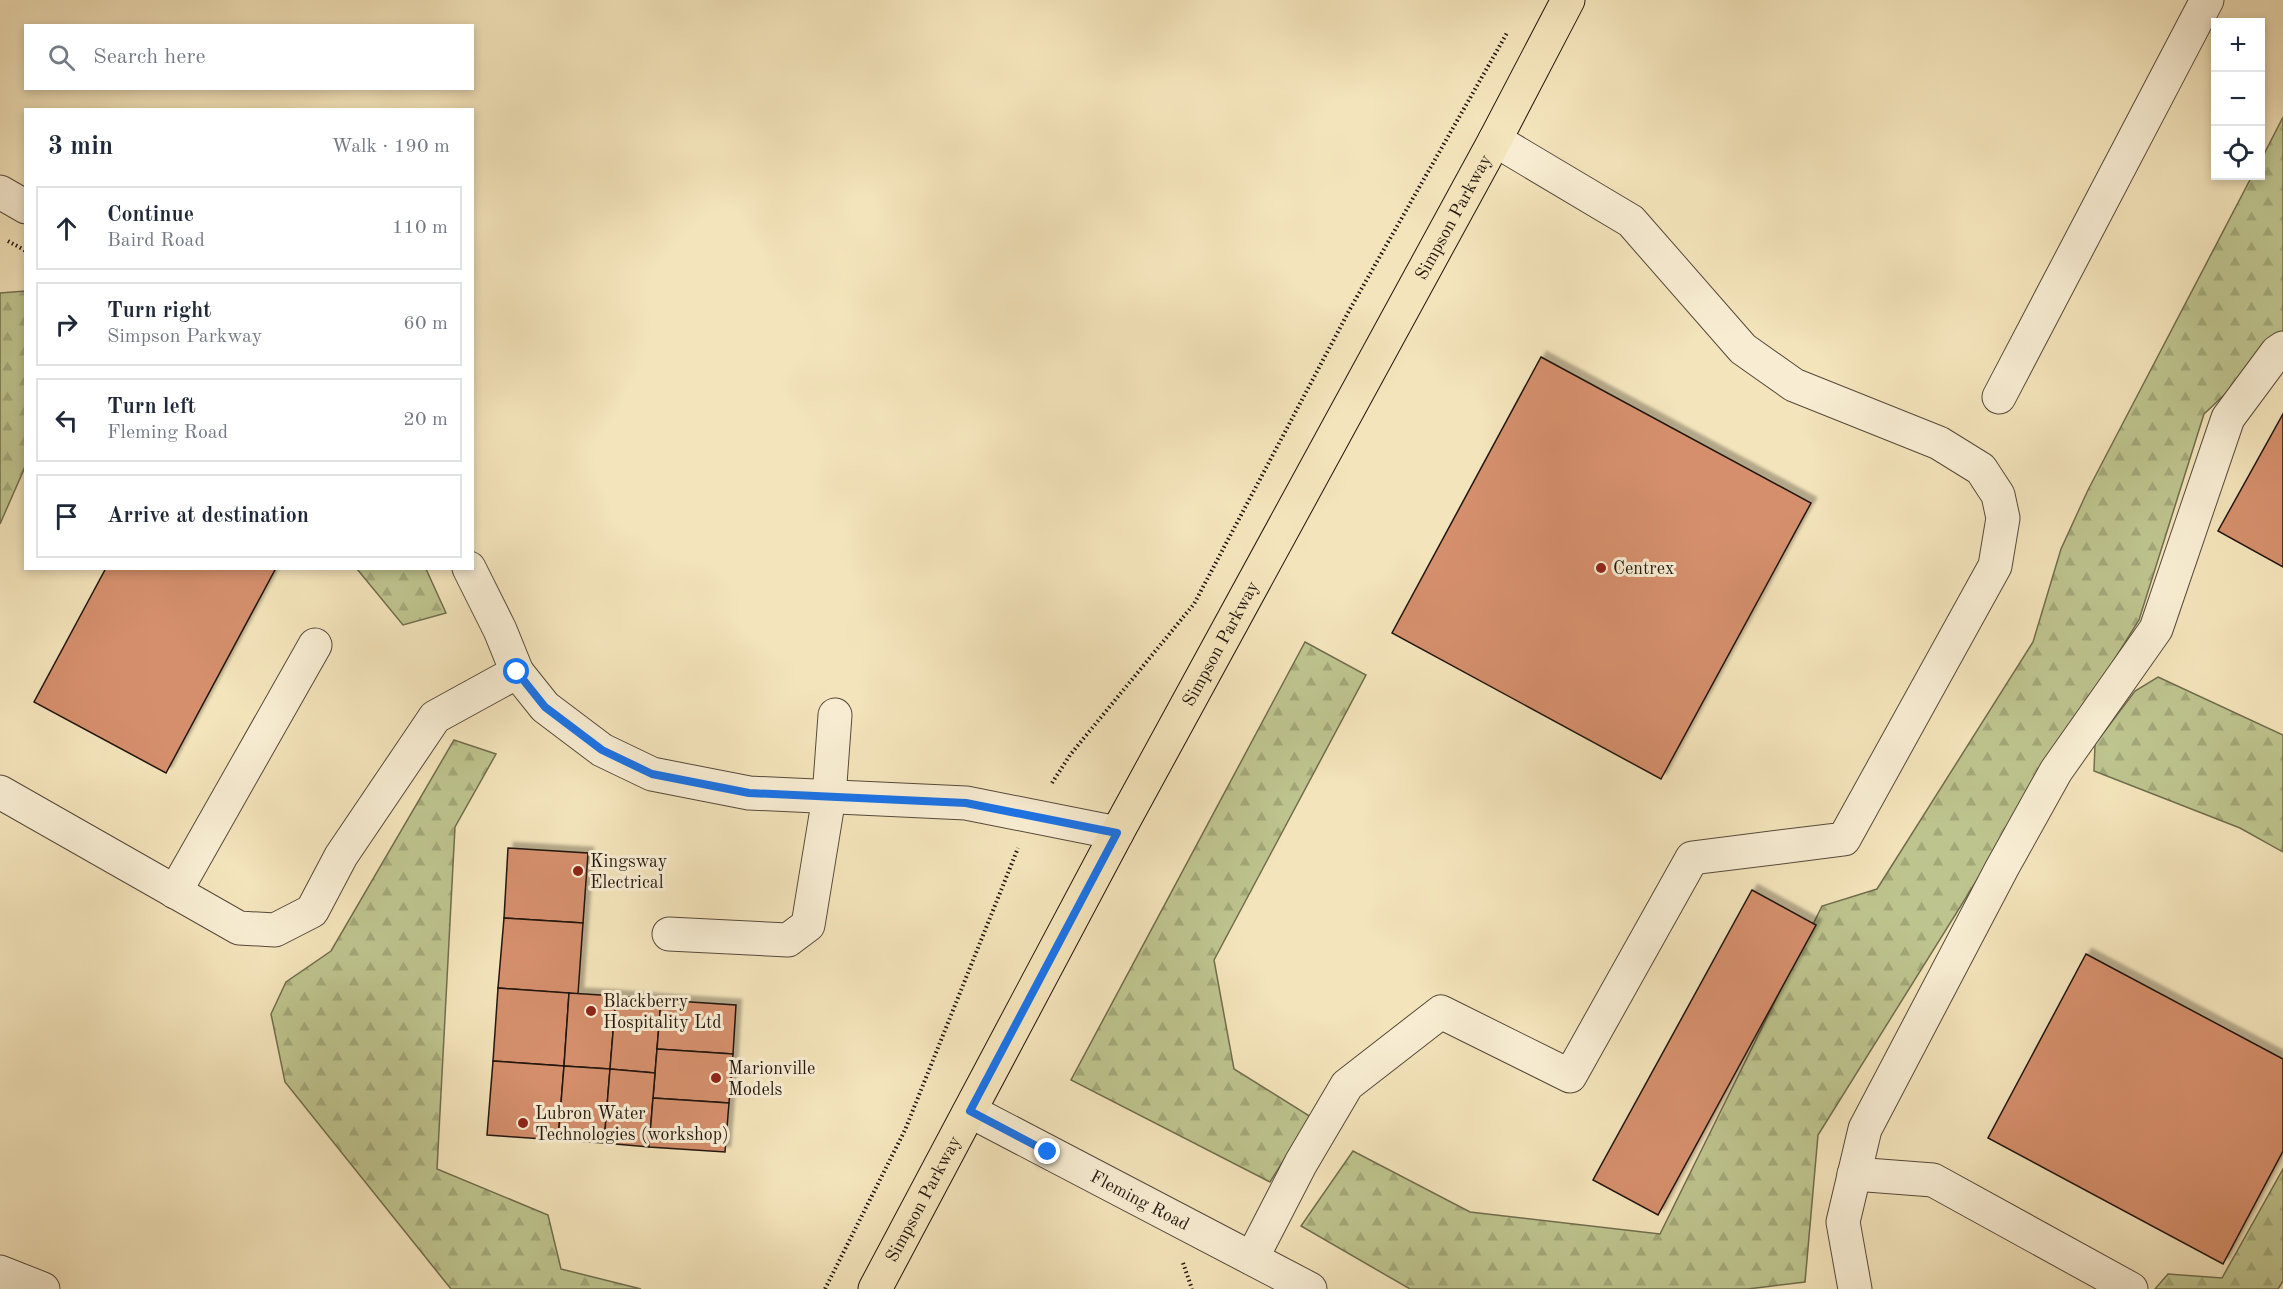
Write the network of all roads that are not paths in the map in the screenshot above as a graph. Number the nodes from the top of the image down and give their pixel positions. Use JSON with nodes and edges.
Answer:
{"nodes":[{"id":1,"x":1568,"y":0,"type":"edge"},
{"id":2,"x":2207,"y":0,"type":"edge"},
{"id":3,"x":1496,"y":140,"type":"junction"},
{"id":4,"x":0,"y":192,"type":"edge"},
{"id":5,"x":24,"y":206,"type":"edge"},
{"id":6,"x":2283,"y":348,"type":"edge"},
{"id":7,"x":1999,"y":397,"type":"dead end"},
{"id":8,"x":470,"y":570,"type":"edge"},
{"id":9,"x":315,"y":645,"type":"dead end"},
{"id":10,"x":517,"y":672,"type":"junction"},
{"id":11,"x":835,"y":715,"type":"dead end"},
{"id":12,"x":0,"y":792,"type":"edge"},
{"id":13,"x":829,"y":797,"type":"junction"},
{"id":14,"x":1117,"y":833,"type":"junction"},
{"id":15,"x":175,"y":892,"type":"junction"},
{"id":16,"x":669,"y":934,"type":"dead end"},
{"id":17,"x":970,"y":1111,"type":"junction"},
{"id":18,"x":1854,"y":1174,"type":"junction"},
{"id":19,"x":1252,"y":1258,"type":"junction"},
{"id":20,"x":0,"y":1272,"type":"edge"},
{"id":21,"x":44,"y":1289,"type":"edge"},
{"id":22,"x":875,"y":1289,"type":"edge"},
{"id":23,"x":1310,"y":1289,"type":"edge"},
{"id":24,"x":1855,"y":1289,"type":"edge"},
{"id":25,"x":2132,"y":1289,"type":"edge"}],
"edges":[{"from":1,"to":3,"type":"main road","name":"Simpson Parkway"},
{"from":2,"to":7,"type":"street"},
{"from":3,"to":14,"type":"main road","name":"Simpson Parkway"},
{"from":3,"to":19,"type":"street"},
{"from":4,"to":5,"type":"street"},
{"from":6,"to":18,"type":"street"},
{"from":8,"to":10,"type":"street"},
{"from":9,"to":15,"type":"street"},
{"from":10,"to":13,"type":"street"},
{"from":10,"to":15,"type":"street"},
{"from":11,"to":13,"type":"street"},
{"from":12,"to":15,"type":"street"},
{"from":13,"to":14,"type":"street"},
{"from":13,"to":16,"type":"street"},
{"from":14,"to":17,"type":"main road","name":"Simpson Parkway"},
{"from":17,"to":19,"type":"street","name":"Fleming Road"},
{"from":17,"to":22,"type":"main road","name":"Simpson Parkway"},
{"from":18,"to":24,"type":"street"},
{"from":18,"to":25,"type":"street"},
{"from":19,"to":23,"type":"street","name":"Fleming Road"},
{"from":20,"to":21,"type":"street"}]}
